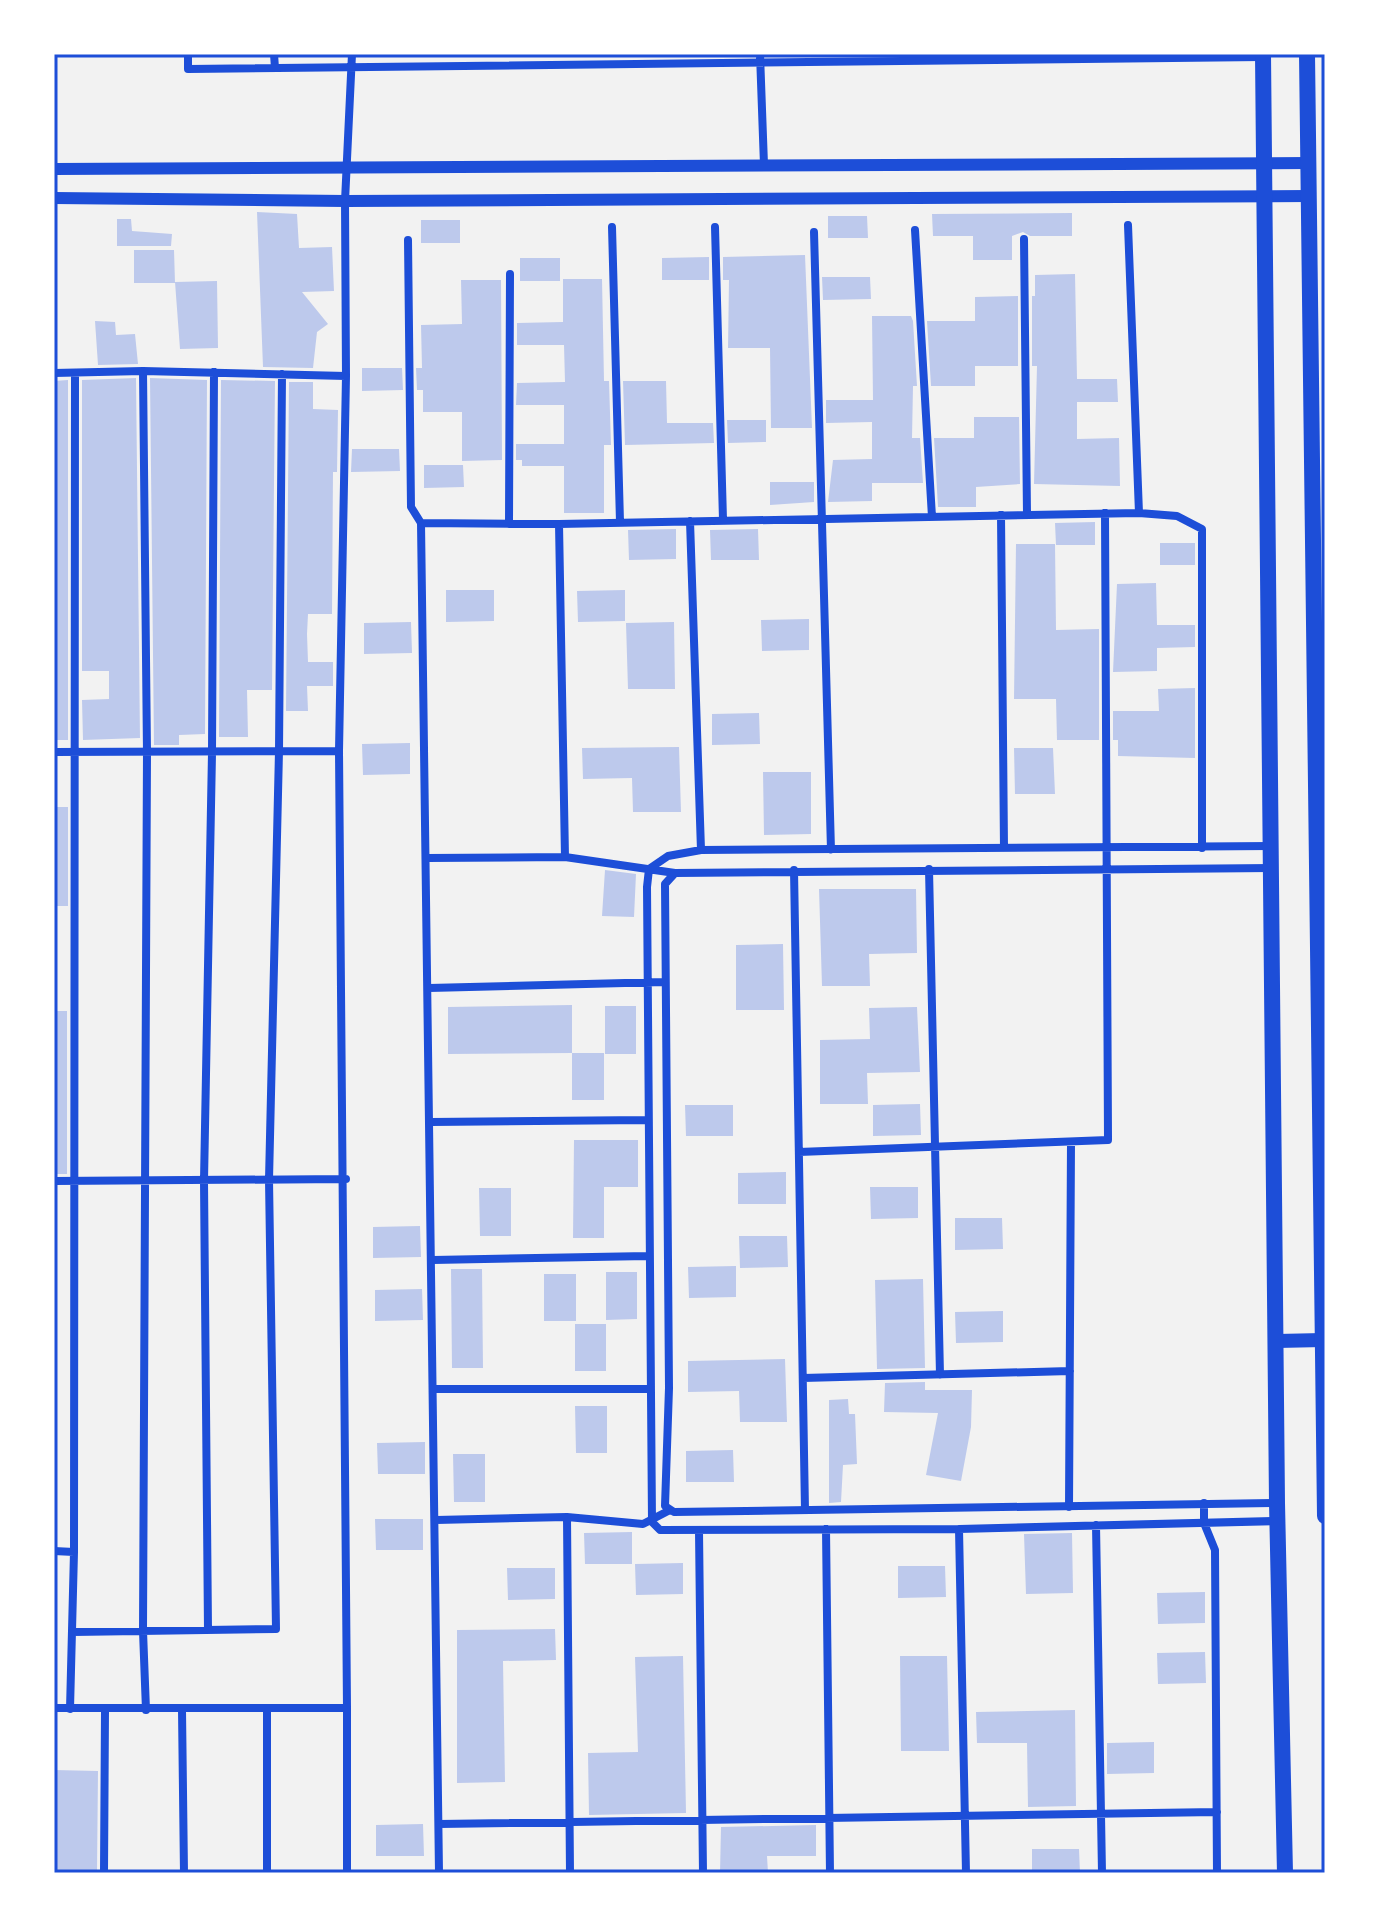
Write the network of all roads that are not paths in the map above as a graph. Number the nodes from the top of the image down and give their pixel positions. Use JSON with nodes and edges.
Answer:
{"nodes":[{"id":1,"x":188,"y":54,"type":"edge"},
{"id":2,"x":274,"y":54,"type":"edge"},
{"id":3,"x":352,"y":54,"type":"edge"},
{"id":4,"x":433,"y":54,"type":"edge"},
{"id":5,"x":522,"y":54,"type":"edge"},
{"id":6,"x":1307,"y":54,"type":"edge"},
{"id":7,"x":1263,"y":55,"type":"edge"},
{"id":8,"x":922,"y":57,"type":"edge"},
{"id":9,"x":1006,"y":57,"type":"edge"},
{"id":10,"x":760,"y":58,"type":"edge"},
{"id":11,"x":838,"y":58,"type":"edge"},
{"id":12,"x":601,"y":59,"type":"edge"},
{"id":13,"x":679,"y":59,"type":"edge"},
{"id":14,"x":522,"y":65,"type":"junction"},
{"id":15,"x":433,"y":66,"type":"junction"},
{"id":16,"x":352,"y":67,"type":"junction"},
{"id":17,"x":275,"y":68,"type":"junction"},
{"id":18,"x":1265,"y":163,"type":"junction"},
{"id":19,"x":1310,"y":163,"type":"junction"},
{"id":20,"x":764,"y":165,"type":"junction"},
{"id":21,"x":346,"y":167,"type":"junction"},
{"id":22,"x":54,"y":169,"type":"edge"},
{"id":23,"x":1264,"y":196,"type":"junction"},
{"id":24,"x":1310,"y":196,"type":"junction"},
{"id":25,"x":54,"y":198,"type":"edge"},
{"id":26,"x":345,"y":201,"type":"junction"},
{"id":27,"x":1128,"y":225,"type":"dead end"},
{"id":28,"x":612,"y":227,"type":"dead end"},
{"id":29,"x":715,"y":227,"type":"dead end"},
{"id":30,"x":915,"y":230,"type":"dead end"},
{"id":31,"x":814,"y":232,"type":"dead end"},
{"id":32,"x":1024,"y":239,"type":"dead end"},
{"id":33,"x":408,"y":240,"type":"dead end"},
{"id":34,"x":510,"y":274,"type":"dead end"},
{"id":35,"x":143,"y":371,"type":"junction"},
{"id":36,"x":214,"y":372,"type":"junction"},
{"id":37,"x":54,"y":373,"type":"edge"},
{"id":38,"x":75,"y":373,"type":"junction"},
{"id":39,"x":282,"y":374,"type":"junction"},
{"id":40,"x":346,"y":376,"type":"junction"},
{"id":41,"x":1105,"y":513,"type":"junction"},
{"id":42,"x":1139,"y":513,"type":"junction"},
{"id":43,"x":1027,"y":514,"type":"junction"},
{"id":44,"x":1001,"y":515,"type":"junction"},
{"id":45,"x":932,"y":517,"type":"junction"},
{"id":46,"x":823,"y":519,"type":"junction"},
{"id":47,"x":723,"y":520,"type":"junction"},
{"id":48,"x":690,"y":521,"type":"junction"},
{"id":49,"x":620,"y":522,"type":"junction"},
{"id":50,"x":421,"y":523,"type":"junction"},
{"id":51,"x":509,"y":524,"type":"junction"},
{"id":52,"x":559,"y":524,"type":"junction"},
{"id":53,"x":279,"y":751,"type":"junction"},
{"id":54,"x":339,"y":751,"type":"junction"},
{"id":55,"x":54,"y":752,"type":"edge"},
{"id":56,"x":73,"y":752,"type":"junction"},
{"id":57,"x":147,"y":753,"type":"junction"},
{"id":58,"x":212,"y":753,"type":"junction"},
{"id":59,"x":1272,"y":846,"type":"junction"},
{"id":60,"x":1108,"y":847,"type":"junction"},
{"id":61,"x":1004,"y":848,"type":"junction"},
{"id":62,"x":1202,"y":848,"type":"junction"},
{"id":63,"x":701,"y":850,"type":"junction"},
{"id":64,"x":831,"y":850,"type":"junction"},
{"id":65,"x":565,"y":857,"type":"junction"},
{"id":66,"x":427,"y":858,"type":"junction"},
{"id":67,"x":1273,"y":868,"type":"junction"},
{"id":68,"x":649,"y":869,"type":"junction"},
{"id":69,"x":929,"y":869,"type":"junction"},
{"id":70,"x":794,"y":870,"type":"junction"},
{"id":71,"x":1107,"y":870,"type":"junction"},
{"id":72,"x":675,"y":873,"type":"junction"},
{"id":73,"x":664,"y":982,"type":"junction"},
{"id":74,"x":647,"y":984,"type":"junction"},
{"id":75,"x":429,"y":988,"type":"junction"},
{"id":76,"x":647,"y":1120,"type":"junction"},
{"id":77,"x":431,"y":1122,"type":"junction"},
{"id":78,"x":1071,"y":1142,"type":"junction"},
{"id":79,"x":936,"y":1147,"type":"junction"},
{"id":80,"x":799,"y":1152,"type":"junction"},
{"id":81,"x":346,"y":1179,"type":"junction"},
{"id":82,"x":269,"y":1180,"type":"junction"},
{"id":83,"x":54,"y":1181,"type":"edge"},
{"id":84,"x":74,"y":1181,"type":"junction"},
{"id":85,"x":144,"y":1181,"type":"junction"},
{"id":86,"x":204,"y":1181,"type":"junction"},
{"id":87,"x":648,"y":1256,"type":"junction"},
{"id":88,"x":433,"y":1260,"type":"junction"},
{"id":89,"x":1323,"y":1340,"type":"edge"},
{"id":90,"x":1277,"y":1341,"type":"junction"},
{"id":91,"x":1070,"y":1371,"type":"junction"},
{"id":92,"x":940,"y":1375,"type":"junction"},
{"id":93,"x":803,"y":1378,"type":"junction"},
{"id":94,"x":434,"y":1389,"type":"junction"},
{"id":95,"x":649,"y":1389,"type":"junction"},
{"id":96,"x":1204,"y":1503,"type":"junction"},
{"id":97,"x":1277,"y":1503,"type":"junction"},
{"id":98,"x":1069,"y":1507,"type":"junction"},
{"id":99,"x":670,"y":1510,"type":"junction"},
{"id":100,"x":805,"y":1510,"type":"junction"},
{"id":101,"x":1325,"y":1516,"type":"edge"},
{"id":102,"x":567,"y":1517,"type":"junction"},
{"id":103,"x":436,"y":1520,"type":"junction"},
{"id":104,"x":1278,"y":1521,"type":"junction"},
{"id":105,"x":652,"y":1522,"type":"junction"},
{"id":106,"x":1204,"y":1523,"type":"junction"},
{"id":107,"x":1096,"y":1525,"type":"junction"},
{"id":108,"x":826,"y":1529,"type":"junction"},
{"id":109,"x":959,"y":1529,"type":"junction"},
{"id":110,"x":699,"y":1531,"type":"junction"},
{"id":111,"x":54,"y":1551,"type":"edge"},
{"id":112,"x":74,"y":1552,"type":"junction"},
{"id":113,"x":208,"y":1630,"type":"junction"},
{"id":114,"x":143,"y":1631,"type":"junction"},
{"id":115,"x":73,"y":1632,"type":"junction"},
{"id":116,"x":54,"y":1708,"type":"edge"},
{"id":117,"x":267,"y":1708,"type":"junction"},
{"id":118,"x":347,"y":1708,"type":"junction"},
{"id":119,"x":70,"y":1709,"type":"junction"},
{"id":120,"x":105,"y":1710,"type":"junction"},
{"id":121,"x":146,"y":1710,"type":"junction"},
{"id":122,"x":182,"y":1710,"type":"junction"},
{"id":123,"x":1217,"y":1812,"type":"junction"},
{"id":124,"x":1101,"y":1813,"type":"junction"},
{"id":125,"x":964,"y":1816,"type":"junction"},
{"id":126,"x":829,"y":1818,"type":"junction"},
{"id":127,"x":702,"y":1820,"type":"junction"},
{"id":128,"x":569,"y":1822,"type":"junction"},
{"id":129,"x":439,"y":1824,"type":"junction"},
{"id":130,"x":104,"y":1873,"type":"edge"},
{"id":131,"x":184,"y":1873,"type":"edge"},
{"id":132,"x":267,"y":1873,"type":"edge"},
{"id":133,"x":347,"y":1873,"type":"edge"},
{"id":134,"x":439,"y":1873,"type":"edge"},
{"id":135,"x":570,"y":1873,"type":"edge"},
{"id":136,"x":703,"y":1873,"type":"edge"},
{"id":137,"x":830,"y":1873,"type":"edge"},
{"id":138,"x":966,"y":1873,"type":"edge"},
{"id":139,"x":1102,"y":1873,"type":"edge"},
{"id":140,"x":1217,"y":1873,"type":"edge"},
{"id":141,"x":1285,"y":1873,"type":"edge"}],
"edges":[{"from":1,"to":17,"type":"street"},
{"from":2,"to":17,"type":"street"},
{"from":3,"to":16,"type":"street"},
{"from":4,"to":15,"type":"street"},
{"from":5,"to":14,"type":"street"},
{"from":6,"to":19,"type":"main road"},
{"from":7,"to":9,"type":"street"},
{"from":7,"to":18,"type":"main road"},
{"from":8,"to":9,"type":"street"},
{"from":8,"to":11,"type":"street"},
{"from":10,"to":11,"type":"street"},
{"from":10,"to":13,"type":"street"},
{"from":10,"to":20,"type":"street"},
{"from":12,"to":13,"type":"street"},
{"from":12,"to":14,"type":"street"},
{"from":14,"to":15,"type":"street"},
{"from":15,"to":16,"type":"street"},
{"from":16,"to":17,"type":"street"},
{"from":16,"to":21,"type":"street"},
{"from":18,"to":19,"type":"street"},
{"from":18,"to":20,"type":"street"},
{"from":18,"to":23,"type":"main road"},
{"from":19,"to":24,"type":"main road"},
{"from":20,"to":21,"type":"street"},
{"from":21,"to":22,"type":"street"},
{"from":21,"to":26,"type":"street"},
{"from":23,"to":24,"type":"street"},
{"from":23,"to":26,"type":"street"},
{"from":23,"to":59,"type":"main road"},
{"from":24,"to":89,"type":"main road"},
{"from":25,"to":26,"type":"street"},
{"from":26,"to":40,"type":"street"},
{"from":27,"to":42,"type":"street"},
{"from":28,"to":49,"type":"street"},
{"from":29,"to":47,"type":"street"},
{"from":30,"to":45,"type":"street"},
{"from":31,"to":46,"type":"street"},
{"from":32,"to":43,"type":"street"},
{"from":33,"to":50,"type":"street"},
{"from":34,"to":51,"type":"street"},
{"from":35,"to":36,"type":"street"},
{"from":35,"to":38,"type":"street"},
{"from":35,"to":57,"type":"street"},
{"from":36,"to":39,"type":"street"},
{"from":36,"to":58,"type":"street"},
{"from":37,"to":38,"type":"street"},
{"from":38,"to":56,"type":"street"},
{"from":39,"to":40,"type":"street"},
{"from":39,"to":53,"type":"street"},
{"from":40,"to":54,"type":"street"},
{"from":41,"to":42,"type":"street"},
{"from":41,"to":43,"type":"street"},
{"from":41,"to":60,"type":"street"},
{"from":42,"to":62,"type":"street"},
{"from":43,"to":44,"type":"street"},
{"from":44,"to":45,"type":"street"},
{"from":44,"to":61,"type":"street"},
{"from":45,"to":46,"type":"street"},
{"from":46,"to":47,"type":"street"},
{"from":46,"to":64,"type":"street"},
{"from":47,"to":48,"type":"street"},
{"from":48,"to":49,"type":"street"},
{"from":48,"to":63,"type":"street"},
{"from":49,"to":52,"type":"street"},
{"from":50,"to":51,"type":"street"},
{"from":50,"to":66,"type":"street"},
{"from":51,"to":52,"type":"street"},
{"from":52,"to":65,"type":"street"},
{"from":53,"to":54,"type":"street"},
{"from":53,"to":58,"type":"street"},
{"from":53,"to":82,"type":"street"},
{"from":54,"to":81,"type":"street"},
{"from":55,"to":56,"type":"street"},
{"from":56,"to":57,"type":"street"},
{"from":56,"to":84,"type":"street"},
{"from":57,"to":58,"type":"street"},
{"from":57,"to":85,"type":"street"},
{"from":58,"to":86,"type":"street"},
{"from":59,"to":62,"type":"street"},
{"from":59,"to":67,"type":"main road"},
{"from":60,"to":61,"type":"street"},
{"from":60,"to":62,"type":"street"},
{"from":60,"to":71,"type":"street"},
{"from":61,"to":64,"type":"street"},
{"from":63,"to":64,"type":"street"},
{"from":63,"to":68,"type":"street"},
{"from":65,"to":66,"type":"street"},
{"from":65,"to":68,"type":"street"},
{"from":66,"to":75,"type":"street"},
{"from":67,"to":71,"type":"street"},
{"from":67,"to":90,"type":"main road"},
{"from":68,"to":72,"type":"street"},
{"from":68,"to":74,"type":"street"},
{"from":69,"to":70,"type":"street"},
{"from":69,"to":71,"type":"street"},
{"from":69,"to":79,"type":"street"},
{"from":70,"to":72,"type":"street"},
{"from":70,"to":80,"type":"street"},
{"from":71,"to":78,"type":"street"},
{"from":72,"to":73,"type":"street"},
{"from":73,"to":74,"type":"street"},
{"from":73,"to":99,"type":"street"},
{"from":74,"to":75,"type":"street"},
{"from":74,"to":76,"type":"street"},
{"from":75,"to":77,"type":"street"},
{"from":76,"to":77,"type":"street"},
{"from":76,"to":87,"type":"street"},
{"from":77,"to":88,"type":"street"},
{"from":78,"to":79,"type":"street"},
{"from":78,"to":91,"type":"street"},
{"from":79,"to":80,"type":"street"},
{"from":79,"to":92,"type":"street"},
{"from":80,"to":93,"type":"street"},
{"from":81,"to":82,"type":"street"},
{"from":81,"to":118,"type":"street"},
{"from":82,"to":86,"type":"street"},
{"from":82,"to":113,"type":"street"},
{"from":83,"to":84,"type":"street"},
{"from":84,"to":85,"type":"street"},
{"from":84,"to":112,"type":"street"},
{"from":85,"to":86,"type":"street"},
{"from":85,"to":114,"type":"street"},
{"from":86,"to":113,"type":"street"},
{"from":87,"to":88,"type":"street"},
{"from":87,"to":95,"type":"street"},
{"from":88,"to":94,"type":"street"},
{"from":89,"to":90,"type":"main road"},
{"from":89,"to":101,"type":"main road"},
{"from":90,"to":97,"type":"main road"},
{"from":91,"to":92,"type":"street"},
{"from":91,"to":98,"type":"street"},
{"from":92,"to":93,"type":"street"},
{"from":93,"to":100,"type":"street"},
{"from":94,"to":95,"type":"street"},
{"from":94,"to":103,"type":"street"},
{"from":95,"to":105,"type":"street"},
{"from":96,"to":97,"type":"street"},
{"from":96,"to":98,"type":"street"},
{"from":96,"to":106,"type":"street"},
{"from":97,"to":104,"type":"main road"},
{"from":98,"to":100,"type":"street"},
{"from":99,"to":100,"type":"street"},
{"from":99,"to":105,"type":"street"},
{"from":102,"to":103,"type":"street"},
{"from":102,"to":105,"type":"street"},
{"from":102,"to":128,"type":"street"},
{"from":103,"to":129,"type":"street"},
{"from":104,"to":106,"type":"street"},
{"from":104,"to":141,"type":"main road"},
{"from":105,"to":110,"type":"street"},
{"from":106,"to":107,"type":"street"},
{"from":106,"to":123,"type":"street"},
{"from":107,"to":109,"type":"street"},
{"from":107,"to":124,"type":"street"},
{"from":108,"to":109,"type":"street"},
{"from":108,"to":110,"type":"street"},
{"from":108,"to":126,"type":"street"},
{"from":109,"to":125,"type":"street"},
{"from":110,"to":127,"type":"street"},
{"from":111,"to":112,"type":"street"},
{"from":112,"to":115,"type":"street"},
{"from":113,"to":114,"type":"street"},
{"from":114,"to":115,"type":"street"},
{"from":114,"to":121,"type":"street"},
{"from":115,"to":119,"type":"street"},
{"from":116,"to":119,"type":"street"},
{"from":117,"to":118,"type":"street"},
{"from":117,"to":122,"type":"street"},
{"from":117,"to":132,"type":"street"},
{"from":118,"to":133,"type":"street"},
{"from":119,"to":120,"type":"street"},
{"from":120,"to":121,"type":"street"},
{"from":120,"to":130,"type":"street"},
{"from":121,"to":122,"type":"street"},
{"from":122,"to":131,"type":"street"},
{"from":123,"to":124,"type":"street"},
{"from":123,"to":140,"type":"street"},
{"from":124,"to":125,"type":"street"},
{"from":124,"to":139,"type":"street"},
{"from":125,"to":126,"type":"street"},
{"from":125,"to":138,"type":"street"},
{"from":126,"to":127,"type":"street"},
{"from":126,"to":137,"type":"street"},
{"from":127,"to":128,"type":"street"},
{"from":127,"to":136,"type":"street"},
{"from":128,"to":129,"type":"street"},
{"from":128,"to":135,"type":"street"},
{"from":129,"to":134,"type":"street"}]}
